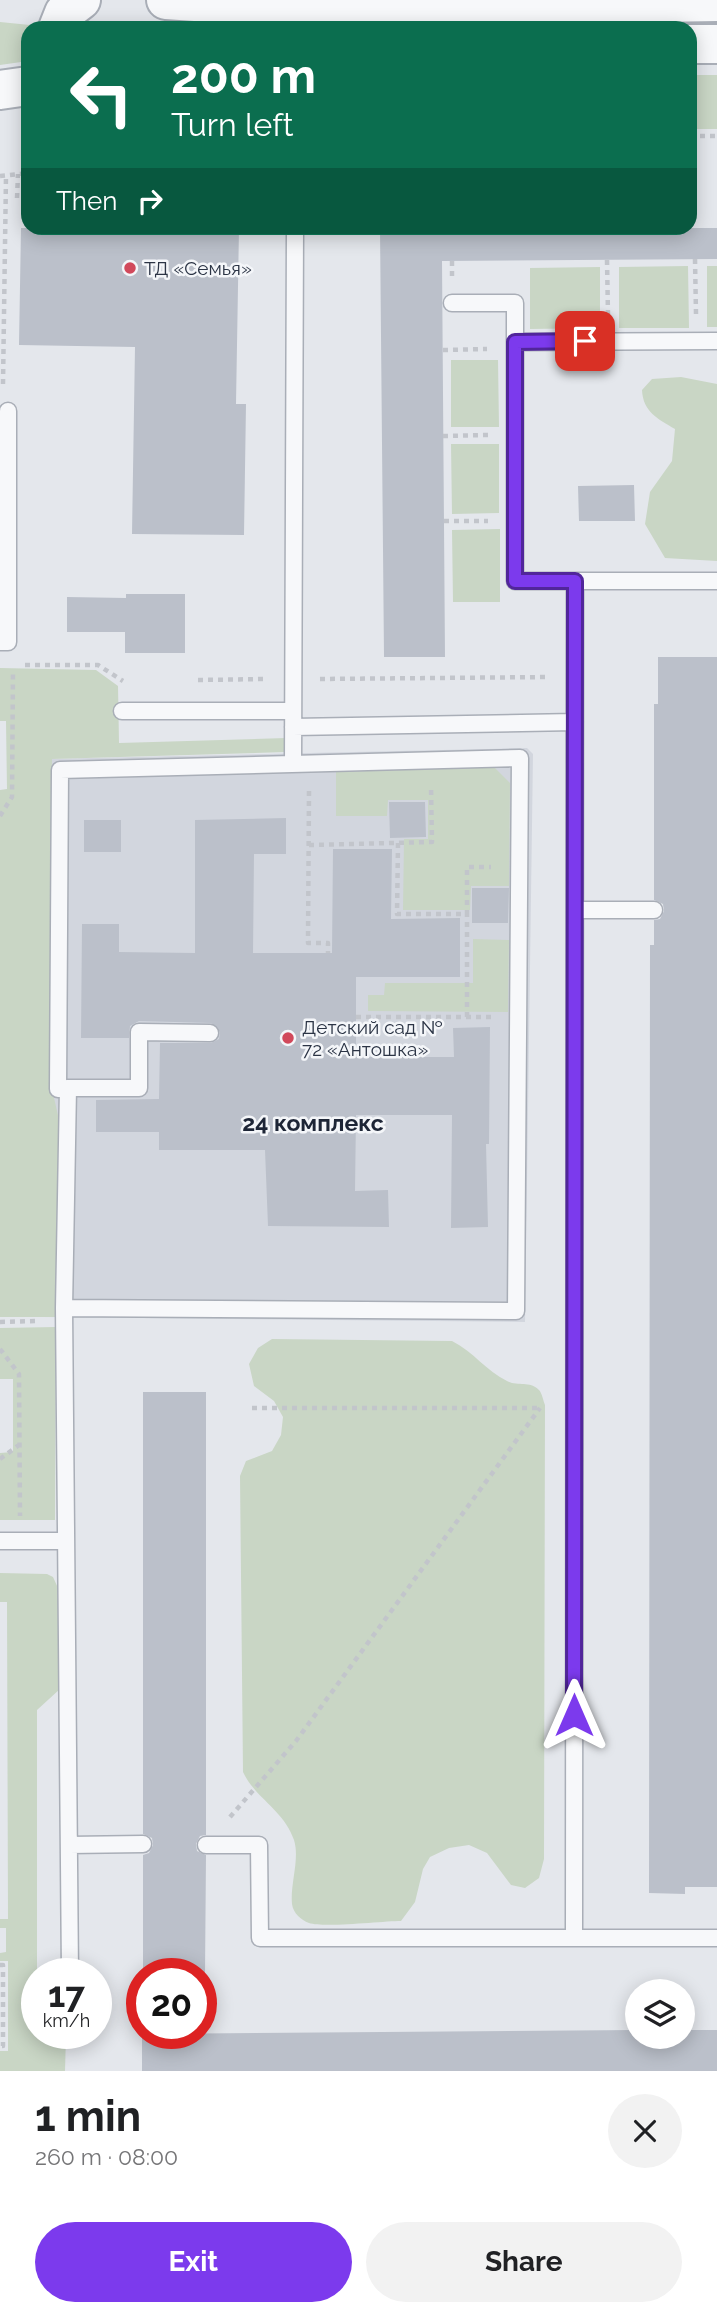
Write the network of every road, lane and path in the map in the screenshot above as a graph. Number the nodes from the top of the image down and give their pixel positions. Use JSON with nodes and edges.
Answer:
{"nodes":[{"id":1,"x":81,"y":0,"type":"edge"},
{"id":2,"x":166,"y":0,"type":"edge"},
{"id":3,"x":717,"y":2,"type":"edge"},
{"id":4,"x":299,"y":5,"type":"edge"},
{"id":5,"x":61,"y":21,"type":"edge"},
{"id":6,"x":697,"y":44,"type":"edge"},
{"id":7,"x":717,"y":44,"type":"edge"},
{"id":8,"x":21,"y":87,"type":"edge"},
{"id":9,"x":0,"y":90,"type":"edge"},
{"id":10,"x":717,"y":135,"type":"edge"},
{"id":11,"x":697,"y":136,"type":"edge"},
{"id":12,"x":18,"y":174,"type":"junction"},
{"id":13,"x":21,"y":174,"type":"edge"},
{"id":14,"x":3,"y":176,"type":"edge"},
{"id":15,"x":17,"y":198,"type":"dead end"},
{"id":16,"x":295,"y":235,"type":"edge"},
{"id":17,"x":695,"y":259,"type":"dead end"},
{"id":18,"x":607,"y":260,"type":"dead end"},
{"id":19,"x":452,"y":303,"type":"dead end"},
{"id":20,"x":608,"y":341,"type":"junction"},
{"id":21,"x":696,"y":341,"type":"junction"},
{"id":22,"x":717,"y":341,"type":"edge"},
{"id":23,"x":515,"y":345,"type":"junction"},
{"id":24,"x":443,"y":350,"type":"dead end"},
{"id":25,"x":3,"y":392,"type":"dead end"},
{"id":26,"x":8,"y":411,"type":"dead end"},
{"id":27,"x":516,"y":435,"type":"junction"},
{"id":28,"x":443,"y":436,"type":"dead end"},
{"id":29,"x":444,"y":521,"type":"dead end"},
{"id":30,"x":515,"y":521,"type":"junction"},
{"id":31,"x":575,"y":581,"type":"junction"},
{"id":32,"x":717,"y":581,"type":"edge"},
{"id":33,"x":0,"y":642,"type":"edge"},
{"id":34,"x":13,"y":665,"type":"dead end"},
{"id":35,"x":30,"y":665,"type":"dead end"},
{"id":36,"x":575,"y":677,"type":"junction"},
{"id":37,"x":293,"y":679,"type":"junction"},
{"id":38,"x":186,"y":680,"type":"dead end"},
{"id":39,"x":133,"y":681,"type":"dead end"},
{"id":40,"x":122,"y":711,"type":"dead end"},
{"id":41,"x":293,"y":719,"type":"junction"},
{"id":42,"x":575,"y":723,"type":"junction"},
{"id":43,"x":430,"y":761,"type":"junction"},
{"id":44,"x":301,"y":764,"type":"junction"},
{"id":45,"x":0,"y":816,"type":"edge"},
{"id":46,"x":398,"y":843,"type":"junction"},
{"id":47,"x":309,"y":845,"type":"junction"},
{"id":48,"x":519,"y":867,"type":"junction"},
{"id":49,"x":575,"y":910,"type":"junction"},
{"id":50,"x":654,"y":910,"type":"dead end"},
{"id":51,"x":467,"y":914,"type":"junction"},
{"id":52,"x":328,"y":953,"type":"dead end"},
{"id":53,"x":356,"y":1017,"type":"dead end"},
{"id":54,"x":467,"y":1017,"type":"junction"},
{"id":55,"x":518,"y":1017,"type":"junction"},
{"id":56,"x":210,"y":1033,"type":"dead end"},
{"id":57,"x":68,"y":1088,"type":"junction"},
{"id":58,"x":64,"y":1308,"type":"junction"},
{"id":59,"x":0,"y":1349,"type":"edge"},
{"id":60,"x":252,"y":1408,"type":"dead end"},
{"id":61,"x":20,"y":1444,"type":"junction"},
{"id":62,"x":0,"y":1459,"type":"edge"},
{"id":63,"x":0,"y":1541,"type":"edge"},
{"id":64,"x":20,"y":1541,"type":"junction"},
{"id":65,"x":66,"y":1541,"type":"junction"},
{"id":66,"x":143,"y":1844,"type":"dead end"},
{"id":67,"x":69,"y":1845,"type":"junction"},
{"id":68,"x":206,"y":1845,"type":"joint"},
{"id":69,"x":574,"y":1938,"type":"junction"},
{"id":70,"x":717,"y":1938,"type":"edge"},
{"id":71,"x":70,"y":1958,"type":"edge"},
{"id":72,"x":0,"y":1965,"type":"edge"},
{"id":73,"x":0,"y":2046,"type":"edge"}],
"edges":[{"from":1,"to":5,"type":"street"},
{"from":2,"to":4,"type":"street"},
{"from":3,"to":4,"type":"street"},
{"from":6,"to":7,"type":"street"},
{"from":8,"to":9,"type":"street"},
{"from":10,"to":11,"type":"path"},
{"from":12,"to":13,"type":"path"},
{"from":12,"to":14,"type":"path"},
{"from":12,"to":15,"type":"path"},
{"from":14,"to":25,"type":"path"},
{"from":16,"to":37,"type":"lane"},
{"from":17,"to":21,"type":"path"},
{"from":18,"to":20,"type":"path"},
{"from":19,"to":23,"type":"lane"},
{"from":20,"to":21,"type":"lane"},
{"from":20,"to":23,"type":"lane"},
{"from":21,"to":22,"type":"lane"},
{"from":23,"to":24,"type":"path"},
{"from":23,"to":27,"type":"lane"},
{"from":26,"to":33,"type":"lane"},
{"from":27,"to":28,"type":"path"},
{"from":27,"to":30,"type":"lane"},
{"from":29,"to":30,"type":"path"},
{"from":30,"to":31,"type":"lane"},
{"from":31,"to":32,"type":"lane"},
{"from":31,"to":36,"type":"lane"},
{"from":34,"to":45,"type":"path"},
{"from":35,"to":39,"type":"path"},
{"from":36,"to":37,"type":"path"},
{"from":36,"to":42,"type":"lane"},
{"from":37,"to":38,"type":"path"},
{"from":37,"to":41,"type":"lane"},
{"from":40,"to":41,"type":"lane"},
{"from":41,"to":42,"type":"lane"},
{"from":41,"to":44,"type":"lane"},
{"from":42,"to":49,"type":"lane"},
{"from":43,"to":44,"type":"lane"},
{"from":43,"to":46,"type":"path"},
{"from":43,"to":48,"type":"lane"},
{"from":44,"to":47,"type":"path"},
{"from":44,"to":57,"type":"lane"},
{"from":46,"to":47,"type":"path"},
{"from":46,"to":51,"type":"path"},
{"from":47,"to":52,"type":"path"},
{"from":48,"to":51,"type":"path"},
{"from":48,"to":55,"type":"lane"},
{"from":49,"to":50,"type":"lane"},
{"from":49,"to":69,"type":"lane"},
{"from":51,"to":54,"type":"path"},
{"from":53,"to":54,"type":"path"},
{"from":54,"to":55,"type":"path"},
{"from":55,"to":58,"type":"lane"},
{"from":56,"to":57,"type":"lane"},
{"from":57,"to":58,"type":"lane"},
{"from":58,"to":65,"type":"lane"},
{"from":59,"to":61,"type":"path"},
{"from":60,"to":68,"type":"path"},
{"from":61,"to":62,"type":"path"},
{"from":61,"to":64,"type":"path"},
{"from":63,"to":64,"type":"lane"},
{"from":64,"to":65,"type":"lane"},
{"from":65,"to":67,"type":"lane"},
{"from":66,"to":67,"type":"lane"},
{"from":67,"to":71,"type":"lane"},
{"from":68,"to":69,"type":"lane"},
{"from":69,"to":70,"type":"lane"},
{"from":72,"to":73,"type":"path"}]}
